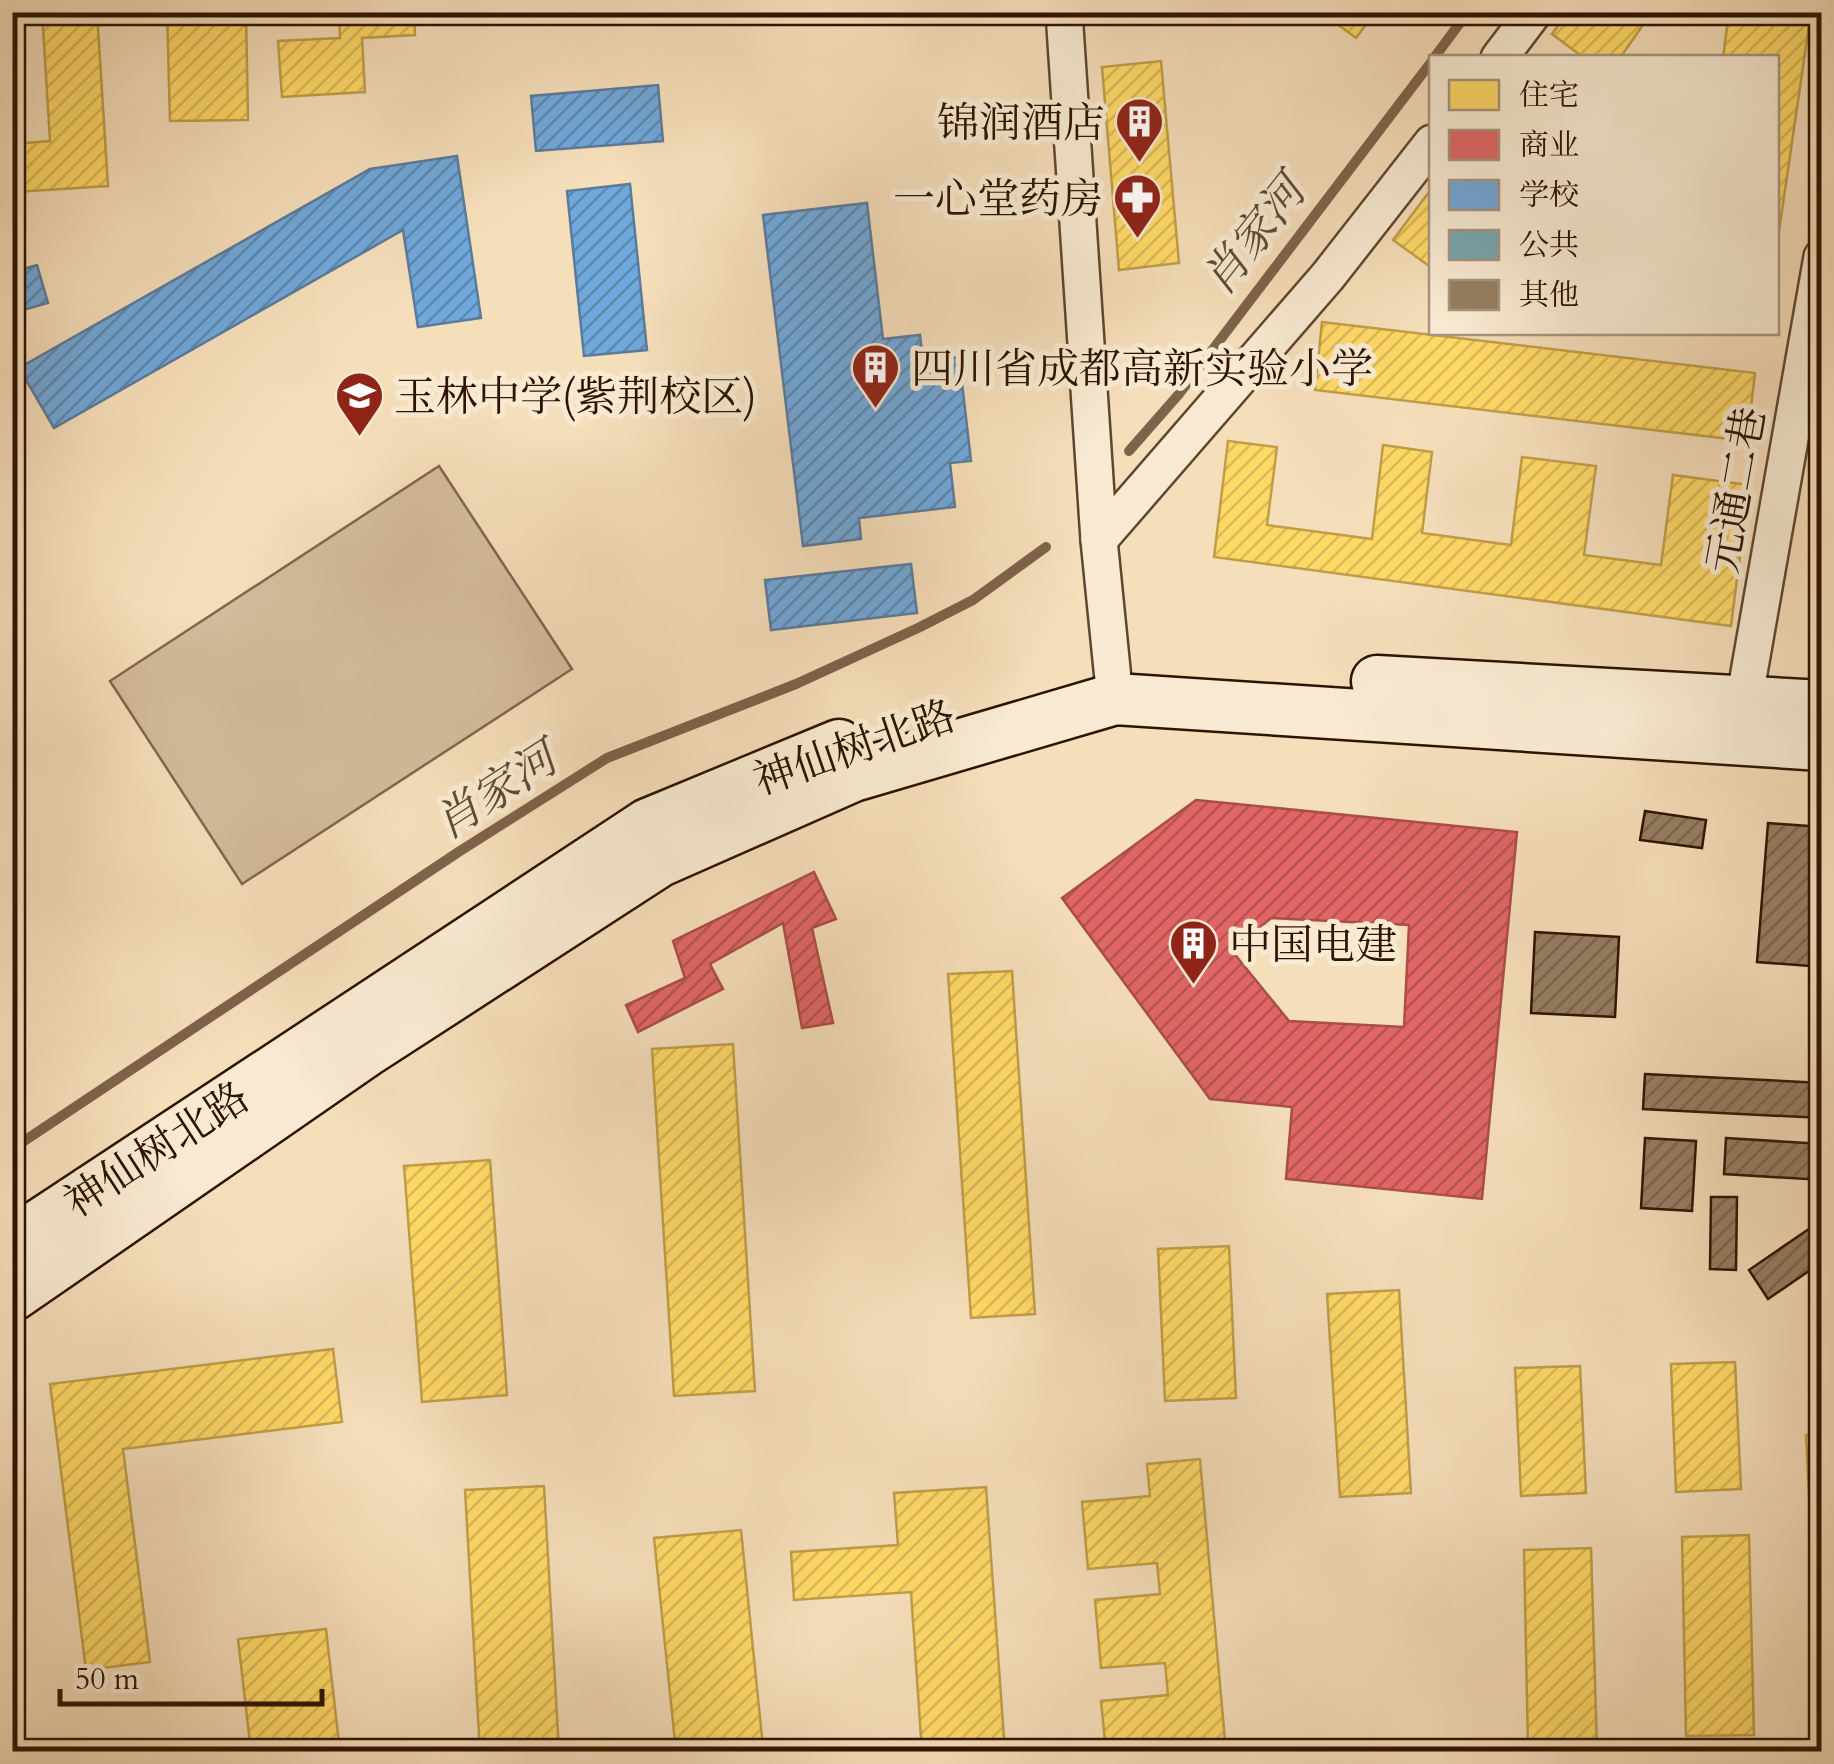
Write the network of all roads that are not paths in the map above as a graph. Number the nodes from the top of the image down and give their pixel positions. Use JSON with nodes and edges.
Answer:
{"nodes":[{"id":1,"x":1064,"y":12,"type":"edge"},
{"id":2,"x":1534,"y":12,"type":"edge"},
{"id":3,"x":1500,"y":55,"type":"edge"},
{"id":4,"x":1429,"y":147,"type":"edge"},
{"id":5,"x":1822,"y":258,"type":"edge"},
{"id":6,"x":1100,"y":540,"type":"junction"},
{"id":7,"x":1113,"y":682,"type":"junction"},
{"id":8,"x":1822,"y":706,"type":"edge"},
{"id":9,"x":1741,"y":720,"type":"junction"},
{"id":10,"x":1822,"y":745,"type":"edge"},
{"id":11,"x":12,"y":1244,"type":"edge"},
{"id":12,"x":12,"y":1296,"type":"edge"}],
"edges":[{"from":1,"to":6,"type":"street"},
{"from":2,"to":3,"type":"street"},
{"from":4,"to":6,"type":"street"},
{"from":5,"to":9,"type":"street","name":"元通二巷"},
{"from":6,"to":7,"type":"street"},
{"from":7,"to":9,"type":"main road","name":"神仙树北路"},
{"from":7,"to":11,"type":"main road","name":"神仙树北路"},
{"from":7,"to":12,"type":"main road"},
{"from":8,"to":9,"type":"main road","name":"神仙树北路"},
{"from":9,"to":10,"type":"main road"}]}
